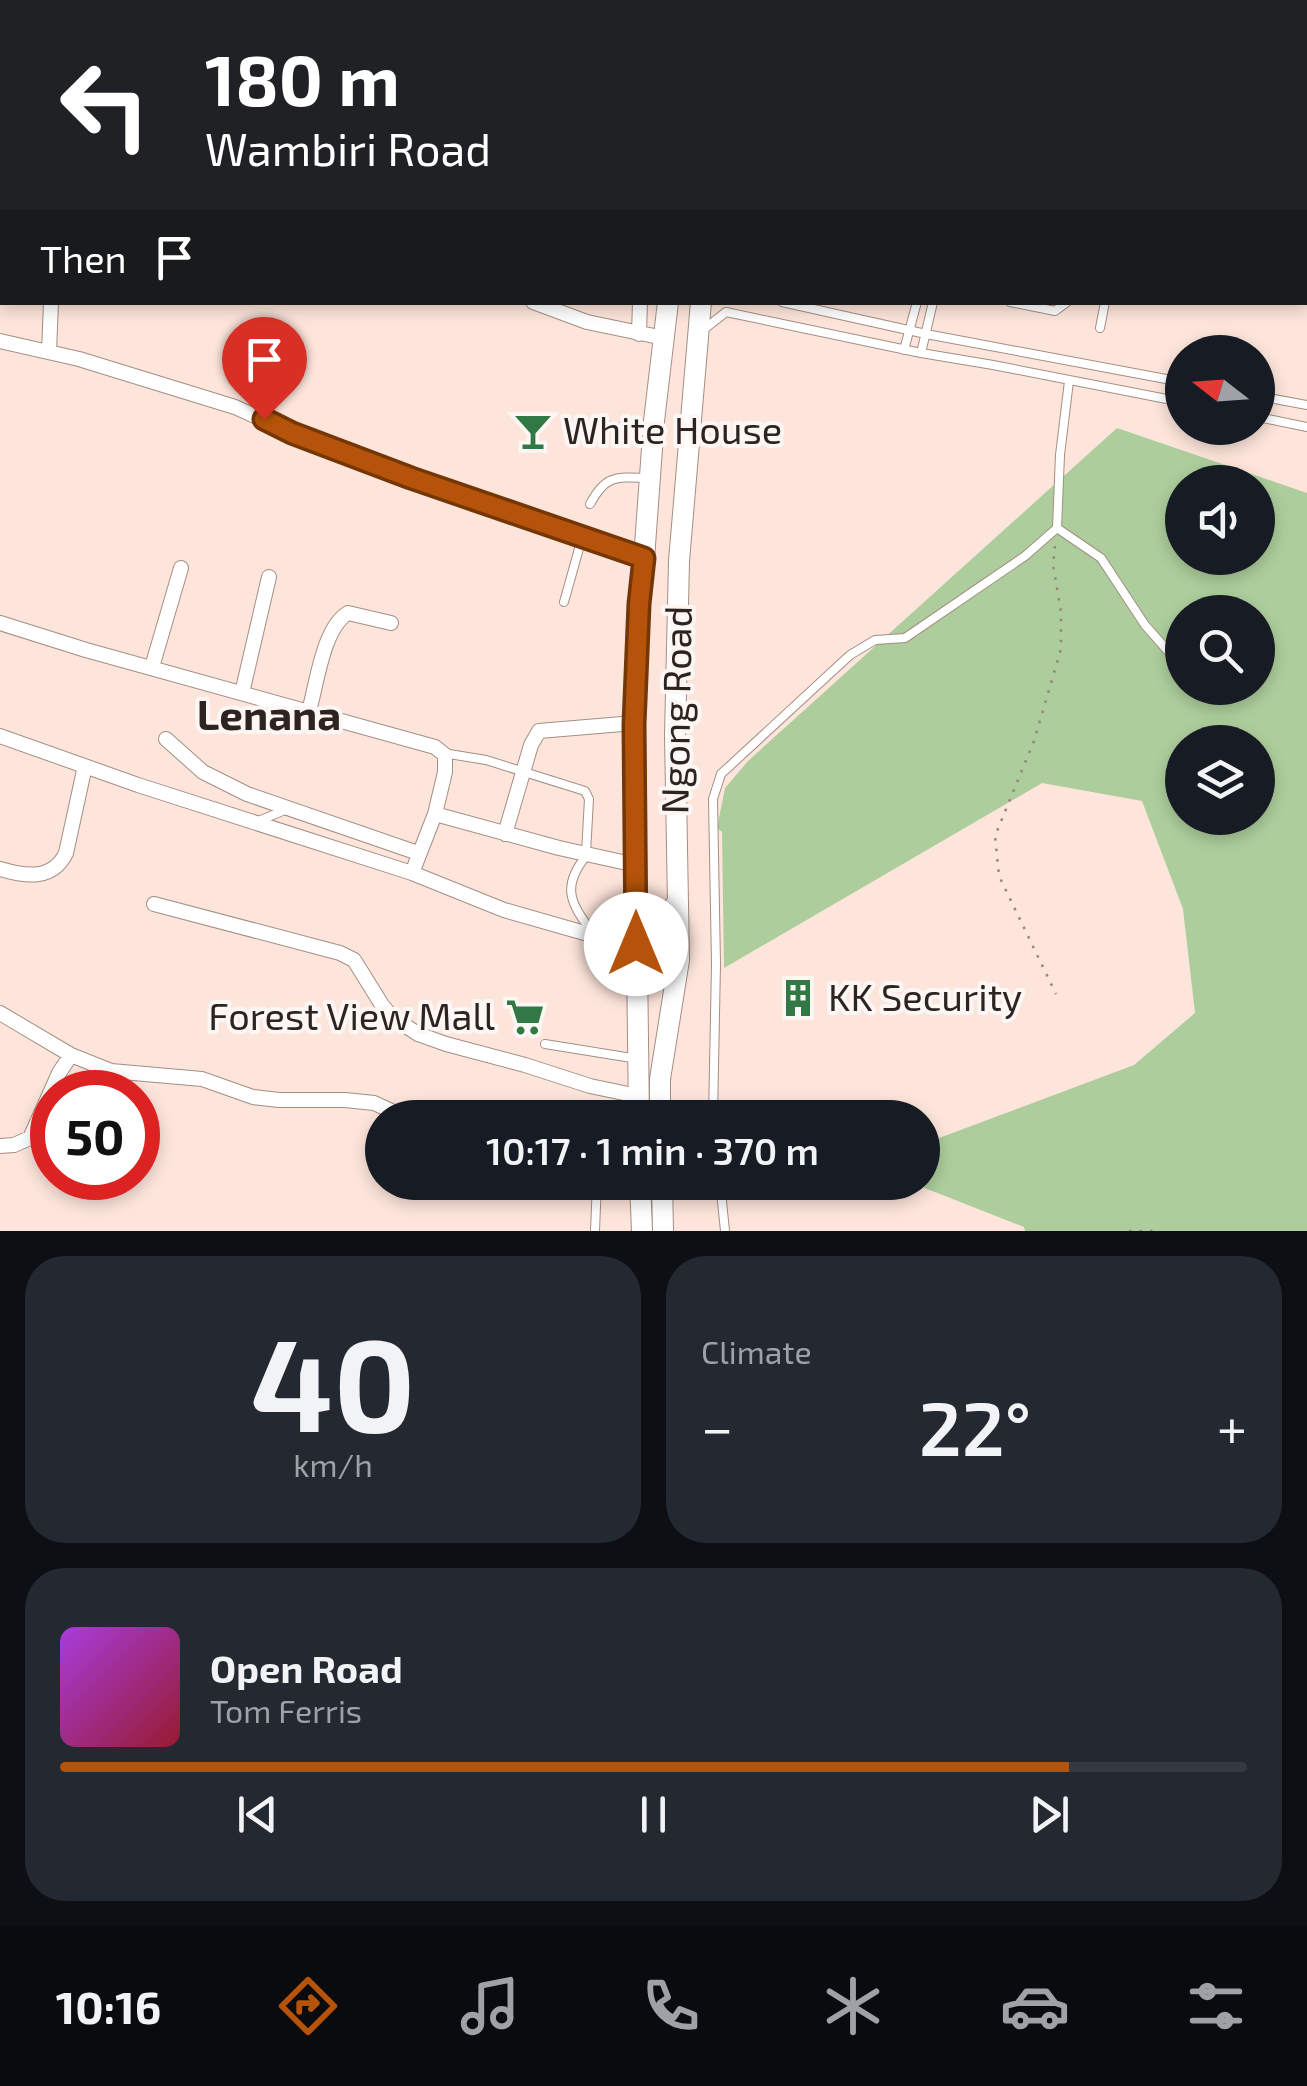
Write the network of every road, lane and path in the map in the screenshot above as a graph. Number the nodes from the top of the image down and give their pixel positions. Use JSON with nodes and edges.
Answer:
{"nodes":[{"id":1,"x":51,"y":305,"type":"edge"},
{"id":2,"x":541,"y":305,"type":"edge"},
{"id":3,"x":640,"y":305,"type":"edge"},
{"id":4,"x":668,"y":305,"type":"edge"},
{"id":5,"x":701,"y":305,"type":"edge"},
{"id":6,"x":796,"y":305,"type":"edge"},
{"id":7,"x":916,"y":305,"type":"edge"},
{"id":8,"x":932,"y":305,"type":"edge"},
{"id":9,"x":1025,"y":305,"type":"edge"},
{"id":10,"x":1063,"y":305,"type":"edge"},
{"id":11,"x":1104,"y":305,"type":"edge"},
{"id":12,"x":1100,"y":328,"type":"dead end"},
{"id":13,"x":910,"y":330,"type":"junction"},
{"id":14,"x":639,"y":334,"type":"junction"},
{"id":15,"x":926,"y":334,"type":"junction"},
{"id":16,"x":697,"y":336,"type":"junction"},
{"id":17,"x":664,"y":338,"type":"junction"},
{"id":18,"x":0,"y":341,"type":"edge"},
{"id":19,"x":904,"y":350,"type":"junction"},
{"id":20,"x":49,"y":352,"type":"junction"},
{"id":21,"x":922,"y":353,"type":"junction"},
{"id":22,"x":1165,"y":379,"type":"edge"},
{"id":23,"x":1070,"y":381,"type":"junction"},
{"id":24,"x":1165,"y":399,"type":"edge"},
{"id":25,"x":1275,"y":399,"type":"edge"},
{"id":26,"x":1307,"y":405,"type":"edge"},
{"id":27,"x":1275,"y":420,"type":"edge"},
{"id":28,"x":604,"y":424,"type":"dead end"},
{"id":29,"x":1307,"y":427,"type":"edge"},
{"id":30,"x":654,"y":432,"type":"junction"},
{"id":31,"x":651,"y":478,"type":"junction"},
{"id":32,"x":590,"y":504,"type":"dead end"},
{"id":33,"x":1056,"y":528,"type":"junction"},
{"id":34,"x":582,"y":538,"type":"junction"},
{"id":35,"x":644,"y":558,"type":"junction"},
{"id":36,"x":679,"y":561,"type":"junction"},
{"id":37,"x":181,"y":568,"type":"dead end"},
{"id":38,"x":269,"y":576,"type":"dead end"},
{"id":39,"x":564,"y":602,"type":"dead end"},
{"id":40,"x":0,"y":623,"type":"edge"},
{"id":41,"x":390,"y":623,"type":"dead end"},
{"id":42,"x":1165,"y":648,"type":"edge"},
{"id":43,"x":152,"y":667,"type":"junction"},
{"id":44,"x":242,"y":693,"type":"junction"},
{"id":45,"x":310,"y":711,"type":"junction"},
{"id":46,"x":634,"y":724,"type":"junction"},
{"id":47,"x":0,"y":736,"type":"edge"},
{"id":48,"x":166,"y":739,"type":"dead end"},
{"id":49,"x":443,"y":753,"type":"junction"},
{"id":50,"x":85,"y":766,"type":"junction"},
{"id":51,"x":523,"y":772,"type":"junction"},
{"id":52,"x":289,"y":808,"type":"junction"},
{"id":53,"x":435,"y":814,"type":"junction"},
{"id":54,"x":255,"y":823,"type":"junction"},
{"id":55,"x":505,"y":834,"type":"junction"},
{"id":56,"x":418,"y":853,"type":"junction"},
{"id":57,"x":587,"y":854,"type":"junction"},
{"id":58,"x":636,"y":864,"type":"junction"},
{"id":59,"x":0,"y":869,"type":"edge"},
{"id":60,"x":412,"y":873,"type":"junction"},
{"id":61,"x":154,"y":904,"type":"dead end"},
{"id":62,"x":636,"y":904,"type":"junction"},
{"id":63,"x":676,"y":904,"type":"junction"},
{"id":64,"x":595,"y":936,"type":"junction"},
{"id":65,"x":636,"y":944,"type":"junction"},
{"id":66,"x":1056,"y":994,"type":"dead end"},
{"id":67,"x":0,"y":1013,"type":"edge"},
{"id":68,"x":545,"y":1044,"type":"dead end"},
{"id":69,"x":71,"y":1055,"type":"junction"},
{"id":70,"x":638,"y":1059,"type":"junction"},
{"id":71,"x":622,"y":1100,"type":"edge"},
{"id":72,"x":638,"y":1100,"type":"edge"},
{"id":73,"x":660,"y":1100,"type":"edge"},
{"id":74,"x":712,"y":1100,"type":"edge"},
{"id":75,"x":365,"y":1102,"type":"edge"},
{"id":76,"x":0,"y":1146,"type":"edge"},
{"id":77,"x":596,"y":1200,"type":"edge"},
{"id":78,"x":641,"y":1200,"type":"edge"},
{"id":79,"x":662,"y":1200,"type":"edge"},
{"id":80,"x":722,"y":1200,"type":"edge"},
{"id":81,"x":594,"y":1231,"type":"edge"},
{"id":82,"x":642,"y":1231,"type":"edge"},
{"id":83,"x":662,"y":1231,"type":"edge"},
{"id":84,"x":725,"y":1231,"type":"edge"},
{"id":85,"x":1129,"y":1231,"type":"edge"},
{"id":86,"x":1154,"y":1231,"type":"edge"}],
"edges":[{"from":1,"to":20,"type":"street"},
{"from":2,"to":14,"type":"street"},
{"from":3,"to":14,"type":"street"},
{"from":4,"to":17,"type":"main road","name":"Ngong Road"},
{"from":5,"to":16,"type":"main road","name":"Ngong Road"},
{"from":6,"to":13,"type":"lane"},
{"from":7,"to":13,"type":"lane"},
{"from":8,"to":15,"type":"lane"},
{"from":9,"to":10,"type":"lane"},
{"from":11,"to":12,"type":"lane"},
{"from":13,"to":15,"type":"lane"},
{"from":13,"to":19,"type":"lane"},
{"from":14,"to":17,"type":"street"},
{"from":15,"to":21,"type":"lane"},
{"from":15,"to":22,"type":"lane"},
{"from":16,"to":19,"type":"lane"},
{"from":16,"to":36,"type":"main road","name":"Ngong Road"},
{"from":17,"to":30,"type":"main road","name":"Ngong Road"},
{"from":18,"to":20,"type":"street"},
{"from":19,"to":21,"type":"lane"},
{"from":20,"to":34,"type":"street"},
{"from":21,"to":23,"type":"lane"},
{"from":23,"to":24,"type":"lane"},
{"from":23,"to":33,"type":"lane"},
{"from":25,"to":26,"type":"lane"},
{"from":27,"to":29,"type":"lane"},
{"from":28,"to":30,"type":"lane"},
{"from":30,"to":31,"type":"main road","name":"Ngong Road"},
{"from":31,"to":32,"type":"lane"},
{"from":31,"to":35,"type":"main road","name":"Ngong Road"},
{"from":33,"to":42,"type":"lane"},
{"from":33,"to":66,"type":"path"},
{"from":33,"to":74,"type":"lane"},
{"from":34,"to":35,"type":"street"},
{"from":34,"to":39,"type":"lane"},
{"from":35,"to":36,"type":"main road"},
{"from":35,"to":46,"type":"main road","name":"Ngong Road"},
{"from":36,"to":63,"type":"main road","name":"Ngong Road"},
{"from":37,"to":43,"type":"street"},
{"from":38,"to":44,"type":"street"},
{"from":40,"to":43,"type":"street"},
{"from":41,"to":45,"type":"street"},
{"from":43,"to":44,"type":"street"},
{"from":44,"to":45,"type":"street"},
{"from":45,"to":49,"type":"street"},
{"from":46,"to":51,"type":"street"},
{"from":46,"to":58,"type":"main road","name":"Ngong Road"},
{"from":47,"to":50,"type":"street"},
{"from":48,"to":52,"type":"street"},
{"from":49,"to":51,"type":"lane"},
{"from":49,"to":53,"type":"street"},
{"from":50,"to":54,"type":"street"},
{"from":50,"to":59,"type":"street"},
{"from":51,"to":55,"type":"street"},
{"from":51,"to":57,"type":"lane"},
{"from":52,"to":54,"type":"lane"},
{"from":52,"to":56,"type":"street"},
{"from":53,"to":55,"type":"street"},
{"from":53,"to":56,"type":"street"},
{"from":54,"to":60,"type":"street"},
{"from":55,"to":57,"type":"street"},
{"from":56,"to":60,"type":"street"},
{"from":57,"to":58,"type":"street"},
{"from":57,"to":64,"type":"lane"},
{"from":58,"to":62,"type":"main road","name":"Ngong Road"},
{"from":60,"to":64,"type":"street"},
{"from":61,"to":71,"type":"street"},
{"from":62,"to":63,"type":"main road"},
{"from":62,"to":65,"type":"main road","name":"Ngong Road"},
{"from":63,"to":73,"type":"main road","name":"Ngong Road"},
{"from":64,"to":65,"type":"street"},
{"from":65,"to":70,"type":"main road","name":"Ngong Road"},
{"from":67,"to":69,"type":"street"},
{"from":68,"to":70,"type":"lane"},
{"from":69,"to":75,"type":"street"},
{"from":69,"to":76,"type":"street"},
{"from":70,"to":72,"type":"main road","name":"Ngong Road"},
{"from":77,"to":81,"type":"lane"},
{"from":78,"to":82,"type":"main road"},
{"from":79,"to":83,"type":"main road"},
{"from":80,"to":84,"type":"lane"},
{"from":85,"to":86,"type":"path"}]}
